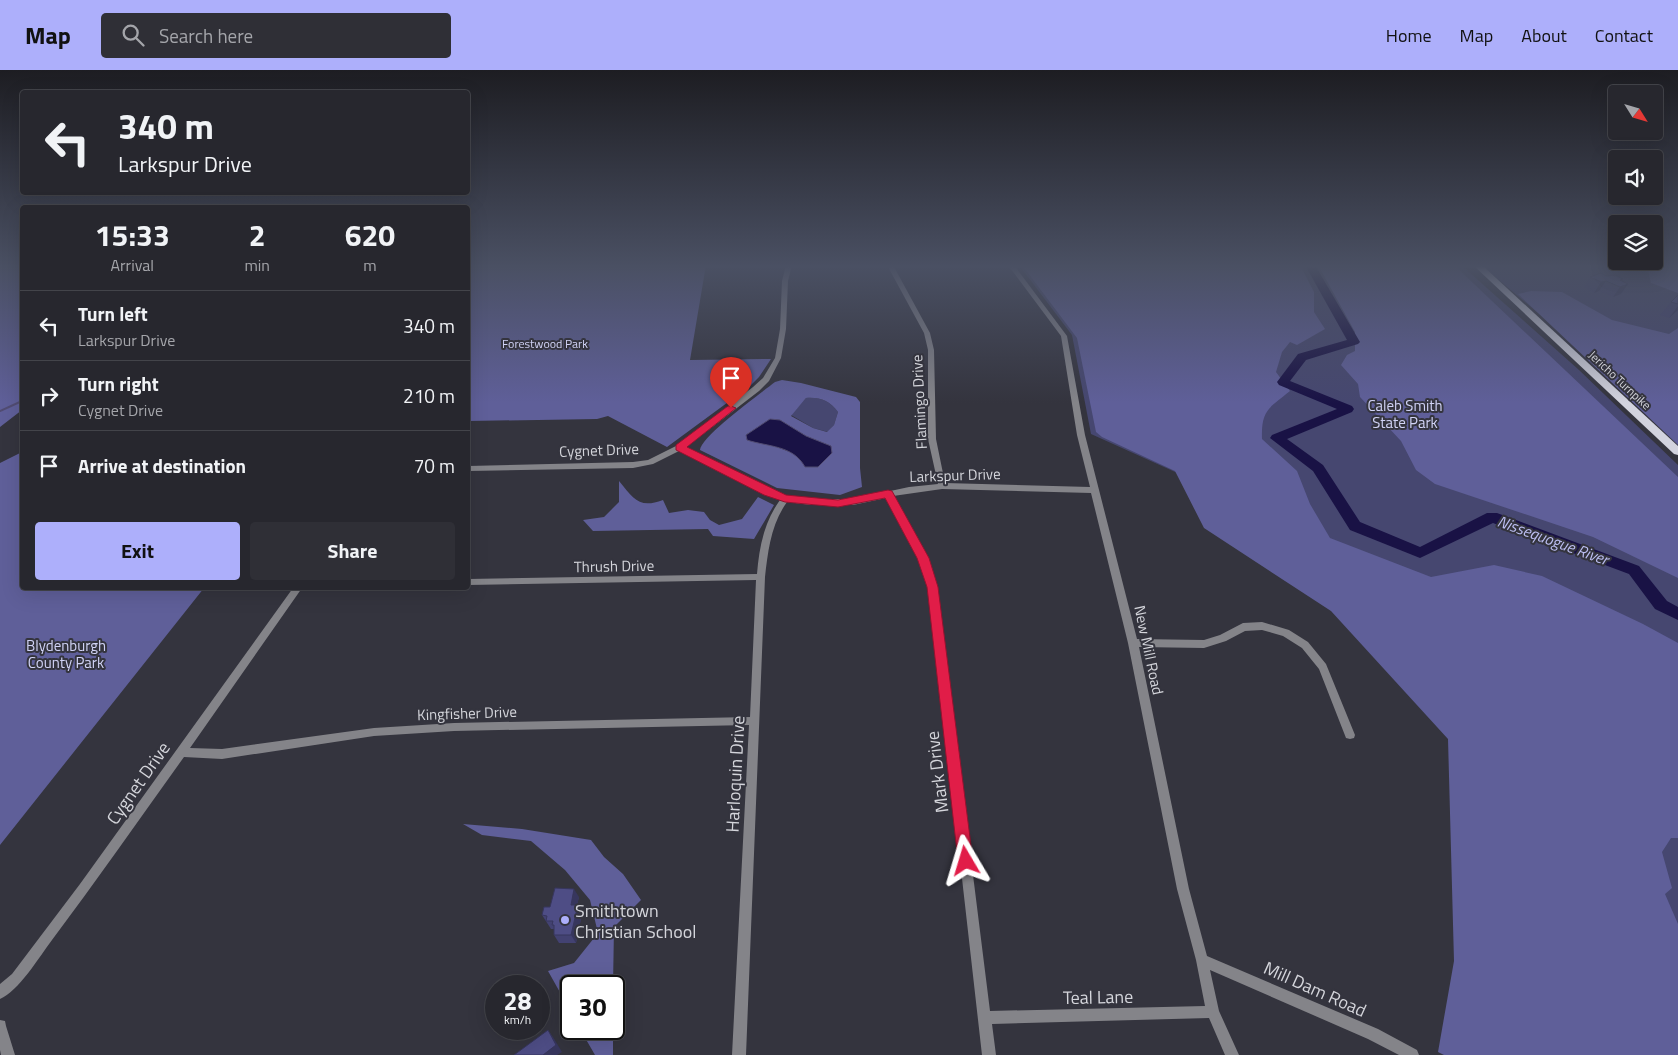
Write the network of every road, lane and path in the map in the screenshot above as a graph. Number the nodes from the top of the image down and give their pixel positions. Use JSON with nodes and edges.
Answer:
{"nodes":[{"id":1,"x":783,"y":311,"type":"edge"},
{"id":2,"x":915,"y":311,"type":"edge"},
{"id":3,"x":1045,"y":311,"type":"edge"},
{"id":4,"x":1529,"y":311,"type":"edge"},
{"id":5,"x":680,"y":448,"type":"junction"},
{"id":6,"x":1678,"y":452,"type":"edge"},
{"id":7,"x":470,"y":468,"type":"edge"},
{"id":8,"x":942,"y":486,"type":"junction"},
{"id":9,"x":1094,"y":490,"type":"junction"},
{"id":10,"x":888,"y":494,"type":"junction"},
{"id":11,"x":785,"y":499,"type":"junction"},
{"id":12,"x":761,"y":577,"type":"junction"},
{"id":13,"x":470,"y":582,"type":"edge"},
{"id":14,"x":297,"y":590,"type":"edge"},
{"id":15,"x":1133,"y":643,"type":"junction"},
{"id":16,"x":755,"y":721,"type":"junction"},
{"id":17,"x":1350,"y":735,"type":"dead end"},
{"id":18,"x":181,"y":752,"type":"junction"},
{"id":19,"x":1202,"y":960,"type":"junction"},
{"id":20,"x":0,"y":993,"type":"edge"},
{"id":21,"x":1213,"y":1012,"type":"junction"},
{"id":22,"x":984,"y":1018,"type":"junction"},
{"id":23,"x":0,"y":1026,"type":"edge"},
{"id":24,"x":8,"y":1055,"type":"edge"},
{"id":25,"x":739,"y":1055,"type":"edge"},
{"id":26,"x":989,"y":1055,"type":"edge"},
{"id":27,"x":1232,"y":1055,"type":"edge"},
{"id":28,"x":1412,"y":1055,"type":"edge"}],
"edges":[{"from":1,"to":5,"type":"street","name":"Cygnet Drive"},
{"from":2,"to":8,"type":"street","name":"Flamingo Drive"},
{"from":3,"to":9,"type":"street","name":"New Mill Road"},
{"from":4,"to":6,"type":"main road","name":"Jericho Turnpike"},
{"from":5,"to":7,"type":"street","name":"Cygnet Drive"},
{"from":5,"to":11,"type":"street","name":"Larkspur Drive"},
{"from":8,"to":9,"type":"street","name":"Larkspur Drive"},
{"from":8,"to":10,"type":"street","name":"Larkspur Drive"},
{"from":9,"to":15,"type":"street","name":"New Mill Road"},
{"from":10,"to":11,"type":"street","name":"Larkspur Drive"},
{"from":10,"to":22,"type":"street","name":"Mark Drive"},
{"from":11,"to":12,"type":"street","name":"Harloquin Drive"},
{"from":12,"to":13,"type":"street","name":"Thrush Drive"},
{"from":12,"to":16,"type":"street","name":"Harloquin Drive"},
{"from":14,"to":18,"type":"street","name":"Cygnet Drive"},
{"from":15,"to":17,"type":"street"},
{"from":15,"to":19,"type":"street","name":"New Mill Road"},
{"from":16,"to":18,"type":"street","name":"Kingfisher Drive"},
{"from":16,"to":25,"type":"street","name":"Harloquin Drive"},
{"from":18,"to":20,"type":"street","name":"Cygnet Drive"},
{"from":19,"to":21,"type":"street","name":"New Mill Road"},
{"from":19,"to":28,"type":"street","name":"Mill Dam Road"},
{"from":21,"to":22,"type":"street","name":"Teal Lane"},
{"from":21,"to":27,"type":"street","name":"New Mill Road"},
{"from":22,"to":26,"type":"street","name":"Mark Drive"},
{"from":23,"to":24,"type":"street"}]}
